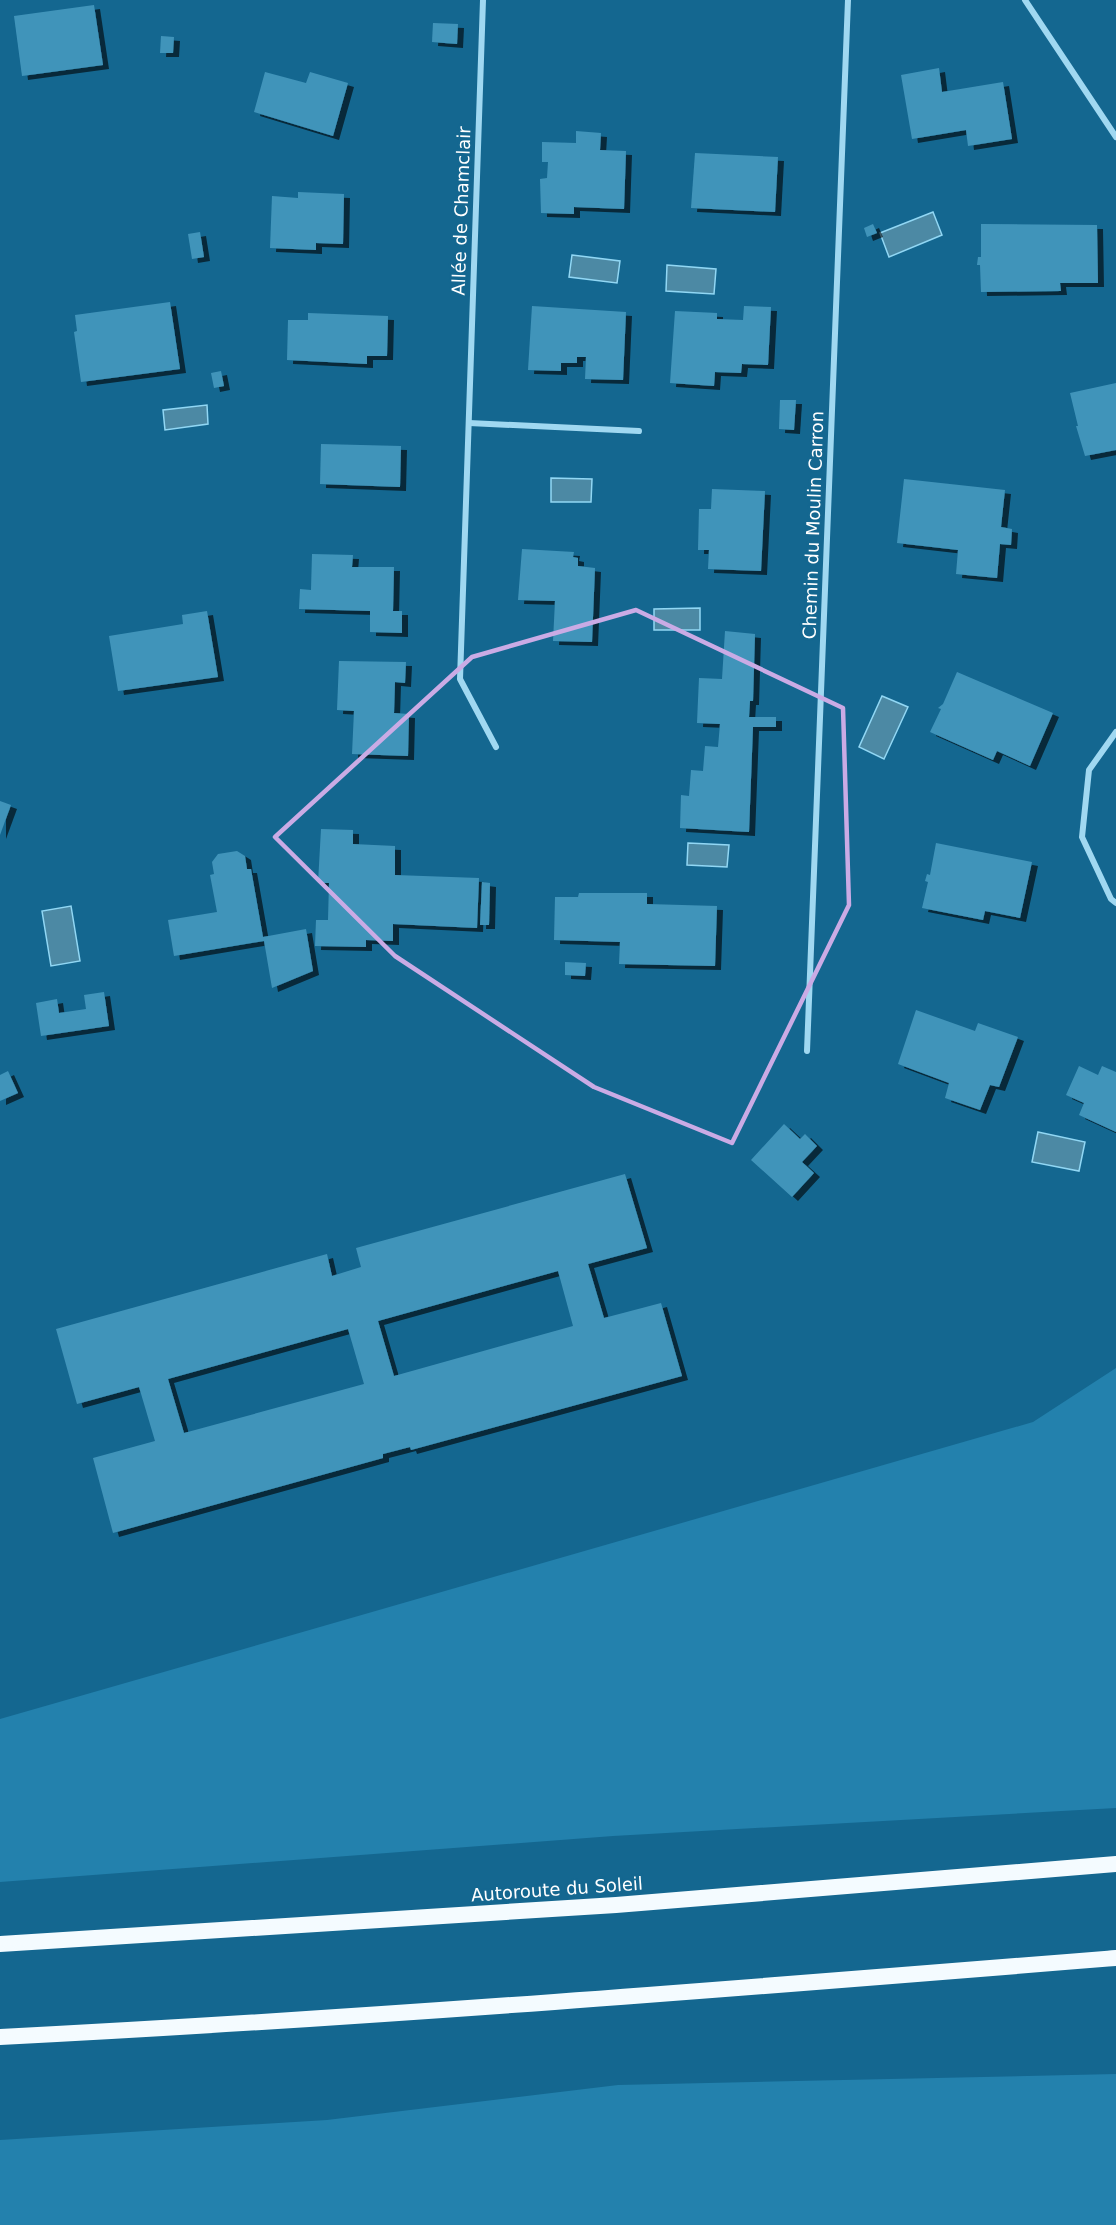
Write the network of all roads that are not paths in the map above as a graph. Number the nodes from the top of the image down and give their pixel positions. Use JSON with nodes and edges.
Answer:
{"nodes":[{"id":1,"x":483,"y":0,"type":"edge"},
{"id":2,"x":848,"y":0,"type":"edge"},
{"id":3,"x":1025,"y":0,"type":"edge"},
{"id":4,"x":1116,"y":137,"type":"edge"},
{"id":5,"x":469,"y":423,"type":"junction"},
{"id":6,"x":639,"y":431,"type":"dead end"},
{"id":7,"x":1116,"y":732,"type":"edge"},
{"id":8,"x":496,"y":747,"type":"dead end"},
{"id":9,"x":1116,"y":903,"type":"edge"},
{"id":10,"x":807,"y":1051,"type":"dead end"},
{"id":11,"x":1116,"y":1864,"type":"edge"},
{"id":12,"x":0,"y":1944,"type":"edge"},
{"id":13,"x":1116,"y":1958,"type":"edge"},
{"id":14,"x":0,"y":2037,"type":"edge"}],
"edges":[{"from":1,"to":5,"type":"street","name":"Allée de Chamclair"},
{"from":2,"to":10,"type":"street","name":"Chemin du Moulin Carron"},
{"from":3,"to":4,"type":"street"},
{"from":5,"to":6,"type":"street"},
{"from":5,"to":8,"type":"street","name":"Allée de Chamclair"},
{"from":7,"to":9,"type":"street"},
{"from":11,"to":12,"type":"highway","name":"Autoroute du Soleil"},
{"from":13,"to":14,"type":"highway"}]}
